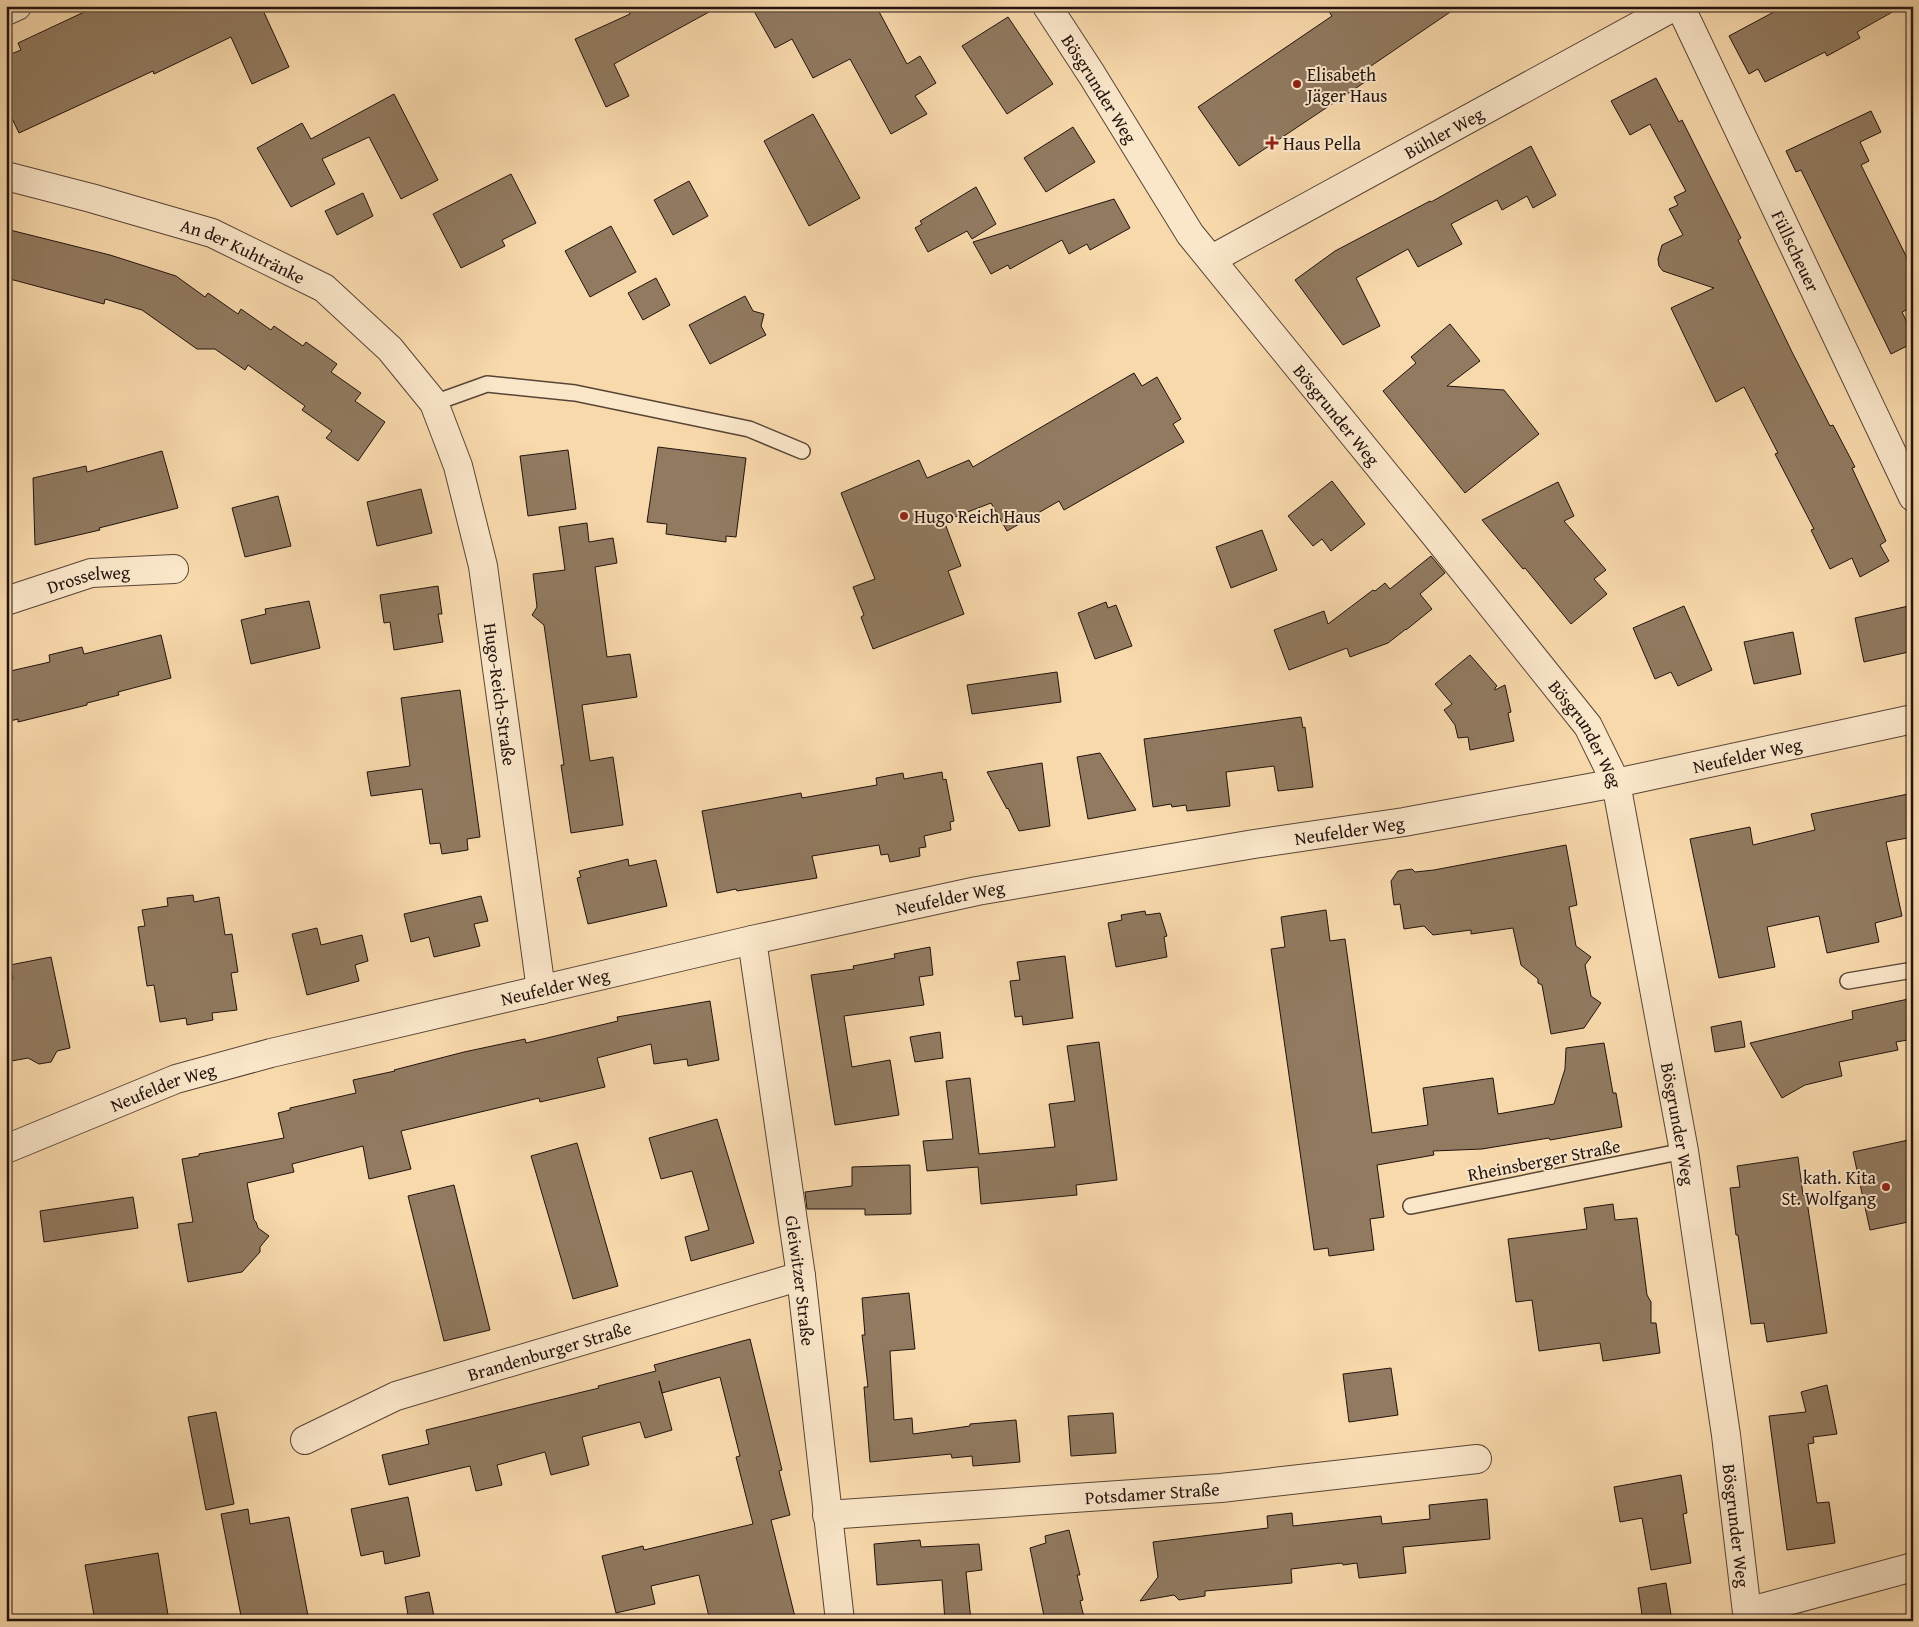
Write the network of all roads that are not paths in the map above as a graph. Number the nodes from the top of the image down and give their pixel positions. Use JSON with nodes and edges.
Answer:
{"nodes":[{"id":1,"x":17,"y":6,"type":"edge"},
{"id":2,"x":1047,"y":6,"type":"edge"},
{"id":3,"x":1675,"y":6,"type":"edge"},
{"id":4,"x":1680,"y":6,"type":"edge"},
{"id":5,"x":6,"y":11,"type":"edge"},
{"id":6,"x":6,"y":176,"type":"edge"},
{"id":7,"x":1212,"y":259,"type":"junction"},
{"id":8,"x":434,"y":403,"type":"junction"},
{"id":9,"x":802,"y":451,"type":"dead end"},
{"id":10,"x":1913,"y":497,"type":"edge"},
{"id":11,"x":174,"y":569,"type":"dead end"},
{"id":12,"x":6,"y":601,"type":"edge"},
{"id":13,"x":1913,"y":719,"type":"edge"},
{"id":14,"x":1616,"y":784,"type":"junction"},
{"id":15,"x":752,"y":940,"type":"junction"},
{"id":16,"x":1913,"y":970,"type":"edge"},
{"id":17,"x":1848,"y":982,"type":"dead end"},
{"id":18,"x":541,"y":990,"type":"junction"},
{"id":19,"x":6,"y":1150,"type":"edge"},
{"id":20,"x":1684,"y":1150,"type":"junction"},
{"id":21,"x":1411,"y":1206,"type":"dead end"},
{"id":22,"x":801,"y":1276,"type":"junction"},
{"id":23,"x":305,"y":1440,"type":"dead end"},
{"id":24,"x":1477,"y":1459,"type":"dead end"},
{"id":25,"x":827,"y":1515,"type":"junction"},
{"id":26,"x":1913,"y":1567,"type":"edge"},
{"id":27,"x":1747,"y":1616,"type":"edge"},
{"id":28,"x":840,"y":1621,"type":"edge"}],
"edges":[{"from":1,"to":5,"type":"street"},
{"from":2,"to":7,"type":"street","name":"Bösgrunder Weg"},
{"from":3,"to":7,"type":"street","name":"Bühler Weg"},
{"from":4,"to":10,"type":"street","name":"Füllscheuer"},
{"from":6,"to":8,"type":"street","name":"An der Kuhtränke"},
{"from":7,"to":14,"type":"street","name":"Bösgrunder Weg"},
{"from":8,"to":9,"type":"lane"},
{"from":8,"to":18,"type":"street","name":"Hugo-Reich-Straße"},
{"from":11,"to":12,"type":"street","name":"Drosselweg"},
{"from":13,"to":14,"type":"street","name":"Neufelder Weg"},
{"from":14,"to":15,"type":"street","name":"Neufelder Weg"},
{"from":14,"to":20,"type":"street","name":"Bösgrunder Weg"},
{"from":15,"to":18,"type":"street","name":"Neufelder Weg"},
{"from":15,"to":22,"type":"street","name":"Gleiwitzer Straße"},
{"from":16,"to":17,"type":"lane"},
{"from":18,"to":19,"type":"street","name":"Neufelder Weg"},
{"from":20,"to":21,"type":"lane","name":"Rheinsberger Straße"},
{"from":20,"to":27,"type":"street","name":"Bösgrunder Weg"},
{"from":22,"to":23,"type":"street","name":"Brandenburger Straße"},
{"from":22,"to":25,"type":"street","name":"Gleiwitzer Straße"},
{"from":24,"to":25,"type":"street","name":"Potsdamer Straße"},
{"from":25,"to":28,"type":"street","name":"Gleiwitzer Straße"},
{"from":26,"to":27,"type":"street"}]}
